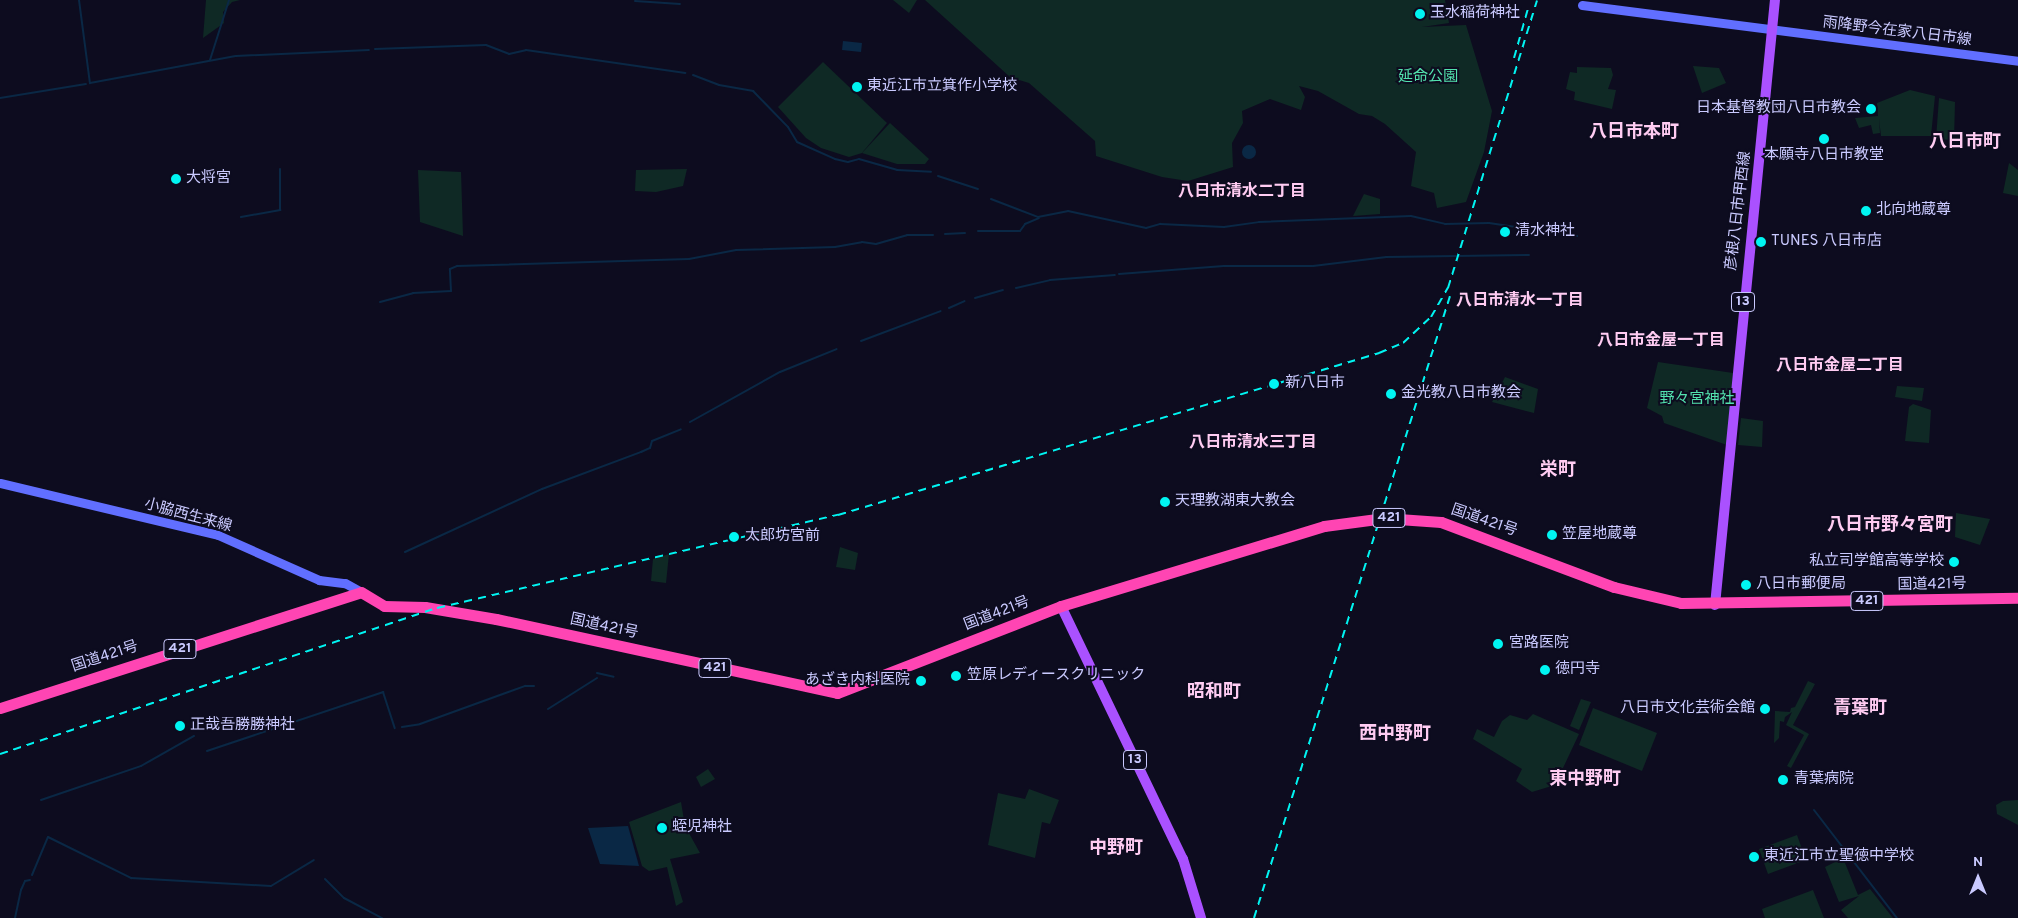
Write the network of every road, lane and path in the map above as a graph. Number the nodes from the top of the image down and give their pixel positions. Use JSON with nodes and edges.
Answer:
{"nodes":[{"id":1,"x":1775,"y":0,"type":"edge"},
{"id":2,"x":1582,"y":6,"type":"dead end"},
{"id":3,"x":1772,"y":30,"type":"junction"},
{"id":4,"x":2018,"y":61,"type":"edge"},
{"id":5,"x":0,"y":483,"type":"edge"},
{"id":6,"x":361,"y":592,"type":"junction"},
{"id":7,"x":2018,"y":598,"type":"edge"},
{"id":8,"x":1715,"y":605,"type":"junction"},
{"id":9,"x":1060,"y":606,"type":"junction"},
{"id":10,"x":0,"y":708,"type":"edge"},
{"id":11,"x":1201,"y":918,"type":"edge"}],
"edges":[{"from":1,"to":3,"type":"main road","name":"彦根八日市甲西線","number":"13"},
{"from":2,"to":3,"type":"main road","name":"雨降野今在家八日市線"},
{"from":3,"to":4,"type":"main road","name":"雨降野今在家八日市線"},
{"from":3,"to":8,"type":"main road","name":"彦根八日市甲西線","number":"13"},
{"from":5,"to":6,"type":"main road","name":"小脇西生来線"},
{"from":6,"to":9,"type":"highway","name":"国道421号","number":"421"},
{"from":6,"to":10,"type":"highway","name":"国道421号","number":"421"},
{"from":7,"to":8,"type":"highway","name":"国道421号","number":"421"},
{"from":8,"to":9,"type":"highway","name":"国道421号","number":"421"},
{"from":9,"to":11,"type":"main road","number":"13"}]}
